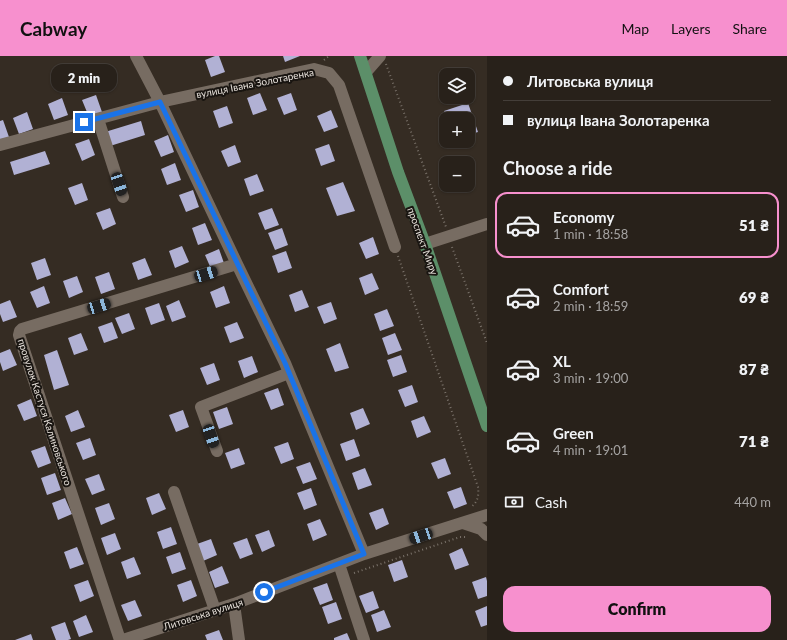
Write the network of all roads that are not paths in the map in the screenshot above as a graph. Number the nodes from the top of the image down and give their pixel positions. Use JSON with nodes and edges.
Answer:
{"nodes":[{"id":1,"x":136,"y":56,"type":"edge"},
{"id":2,"x":360,"y":56,"type":"edge"},
{"id":3,"x":383,"y":60,"type":"edge"},
{"id":4,"x":366,"y":72,"type":"junction"},
{"id":5,"x":160,"y":102,"type":"junction"},
{"id":6,"x":98,"y":119,"type":"junction"},
{"id":7,"x":0,"y":145,"type":"edge"},
{"id":8,"x":123,"y":197,"type":"dead end"},
{"id":9,"x":487,"y":224,"type":"edge"},
{"id":10,"x":425,"y":244,"type":"junction"},
{"id":11,"x":395,"y":247,"type":"road end"},
{"id":12,"x":236,"y":264,"type":"junction"},
{"id":13,"x":289,"y":373,"type":"junction"},
{"id":14,"x":487,"y":426,"type":"edge"},
{"id":15,"x":217,"y":451,"type":"dead end"},
{"id":16,"x":174,"y":492,"type":"dead end"},
{"id":17,"x":487,"y":515,"type":"edge"},
{"id":18,"x":463,"y":523,"type":"junction"},
{"id":19,"x":487,"y":535,"type":"edge"},
{"id":20,"x":364,"y":554,"type":"junction"},
{"id":21,"x":339,"y":564,"type":"junction"},
{"id":22,"x":234,"y":604,"type":"junction"},
{"id":23,"x":215,"y":610,"type":"junction"},
{"id":24,"x":121,"y":640,"type":"edge"},
{"id":25,"x":239,"y":640,"type":"edge"},
{"id":26,"x":364,"y":640,"type":"edge"}],
"edges":[{"from":1,"to":5,"type":"street"},
{"from":2,"to":4,"type":"main road","name":"проспект Миру"},
{"from":3,"to":4,"type":"street"},
{"from":4,"to":10,"type":"main road","name":"проспект Миру"},
{"from":5,"to":6,"type":"street","name":"вулиця Івана Золотаренка"},
{"from":5,"to":11,"type":"street","name":"вулиця Івана Золотаренка"},
{"from":5,"to":12,"type":"street"},
{"from":6,"to":7,"type":"street","name":"вулиця Івана Золотаренка"},
{"from":6,"to":8,"type":"street"},
{"from":9,"to":10,"type":"street"},
{"from":10,"to":14,"type":"main road","name":"проспект Миру"},
{"from":12,"to":13,"type":"street"},
{"from":12,"to":24,"type":"street","name":"провулок Кастуся Калиновського"},
{"from":13,"to":15,"type":"street"},
{"from":13,"to":20,"type":"street"},
{"from":16,"to":23,"type":"street"},
{"from":17,"to":18,"type":"street","name":"Литовська вулиця"},
{"from":18,"to":19,"type":"street"},
{"from":18,"to":20,"type":"street","name":"Литовська вулиця"},
{"from":20,"to":21,"type":"street","name":"Литовська вулиця"},
{"from":21,"to":22,"type":"street","name":"Литовська вулиця"},
{"from":21,"to":26,"type":"street"},
{"from":22,"to":23,"type":"street","name":"Литовська вулиця"},
{"from":22,"to":25,"type":"street"},
{"from":23,"to":24,"type":"street","name":"Литовська вулиця"}]}
